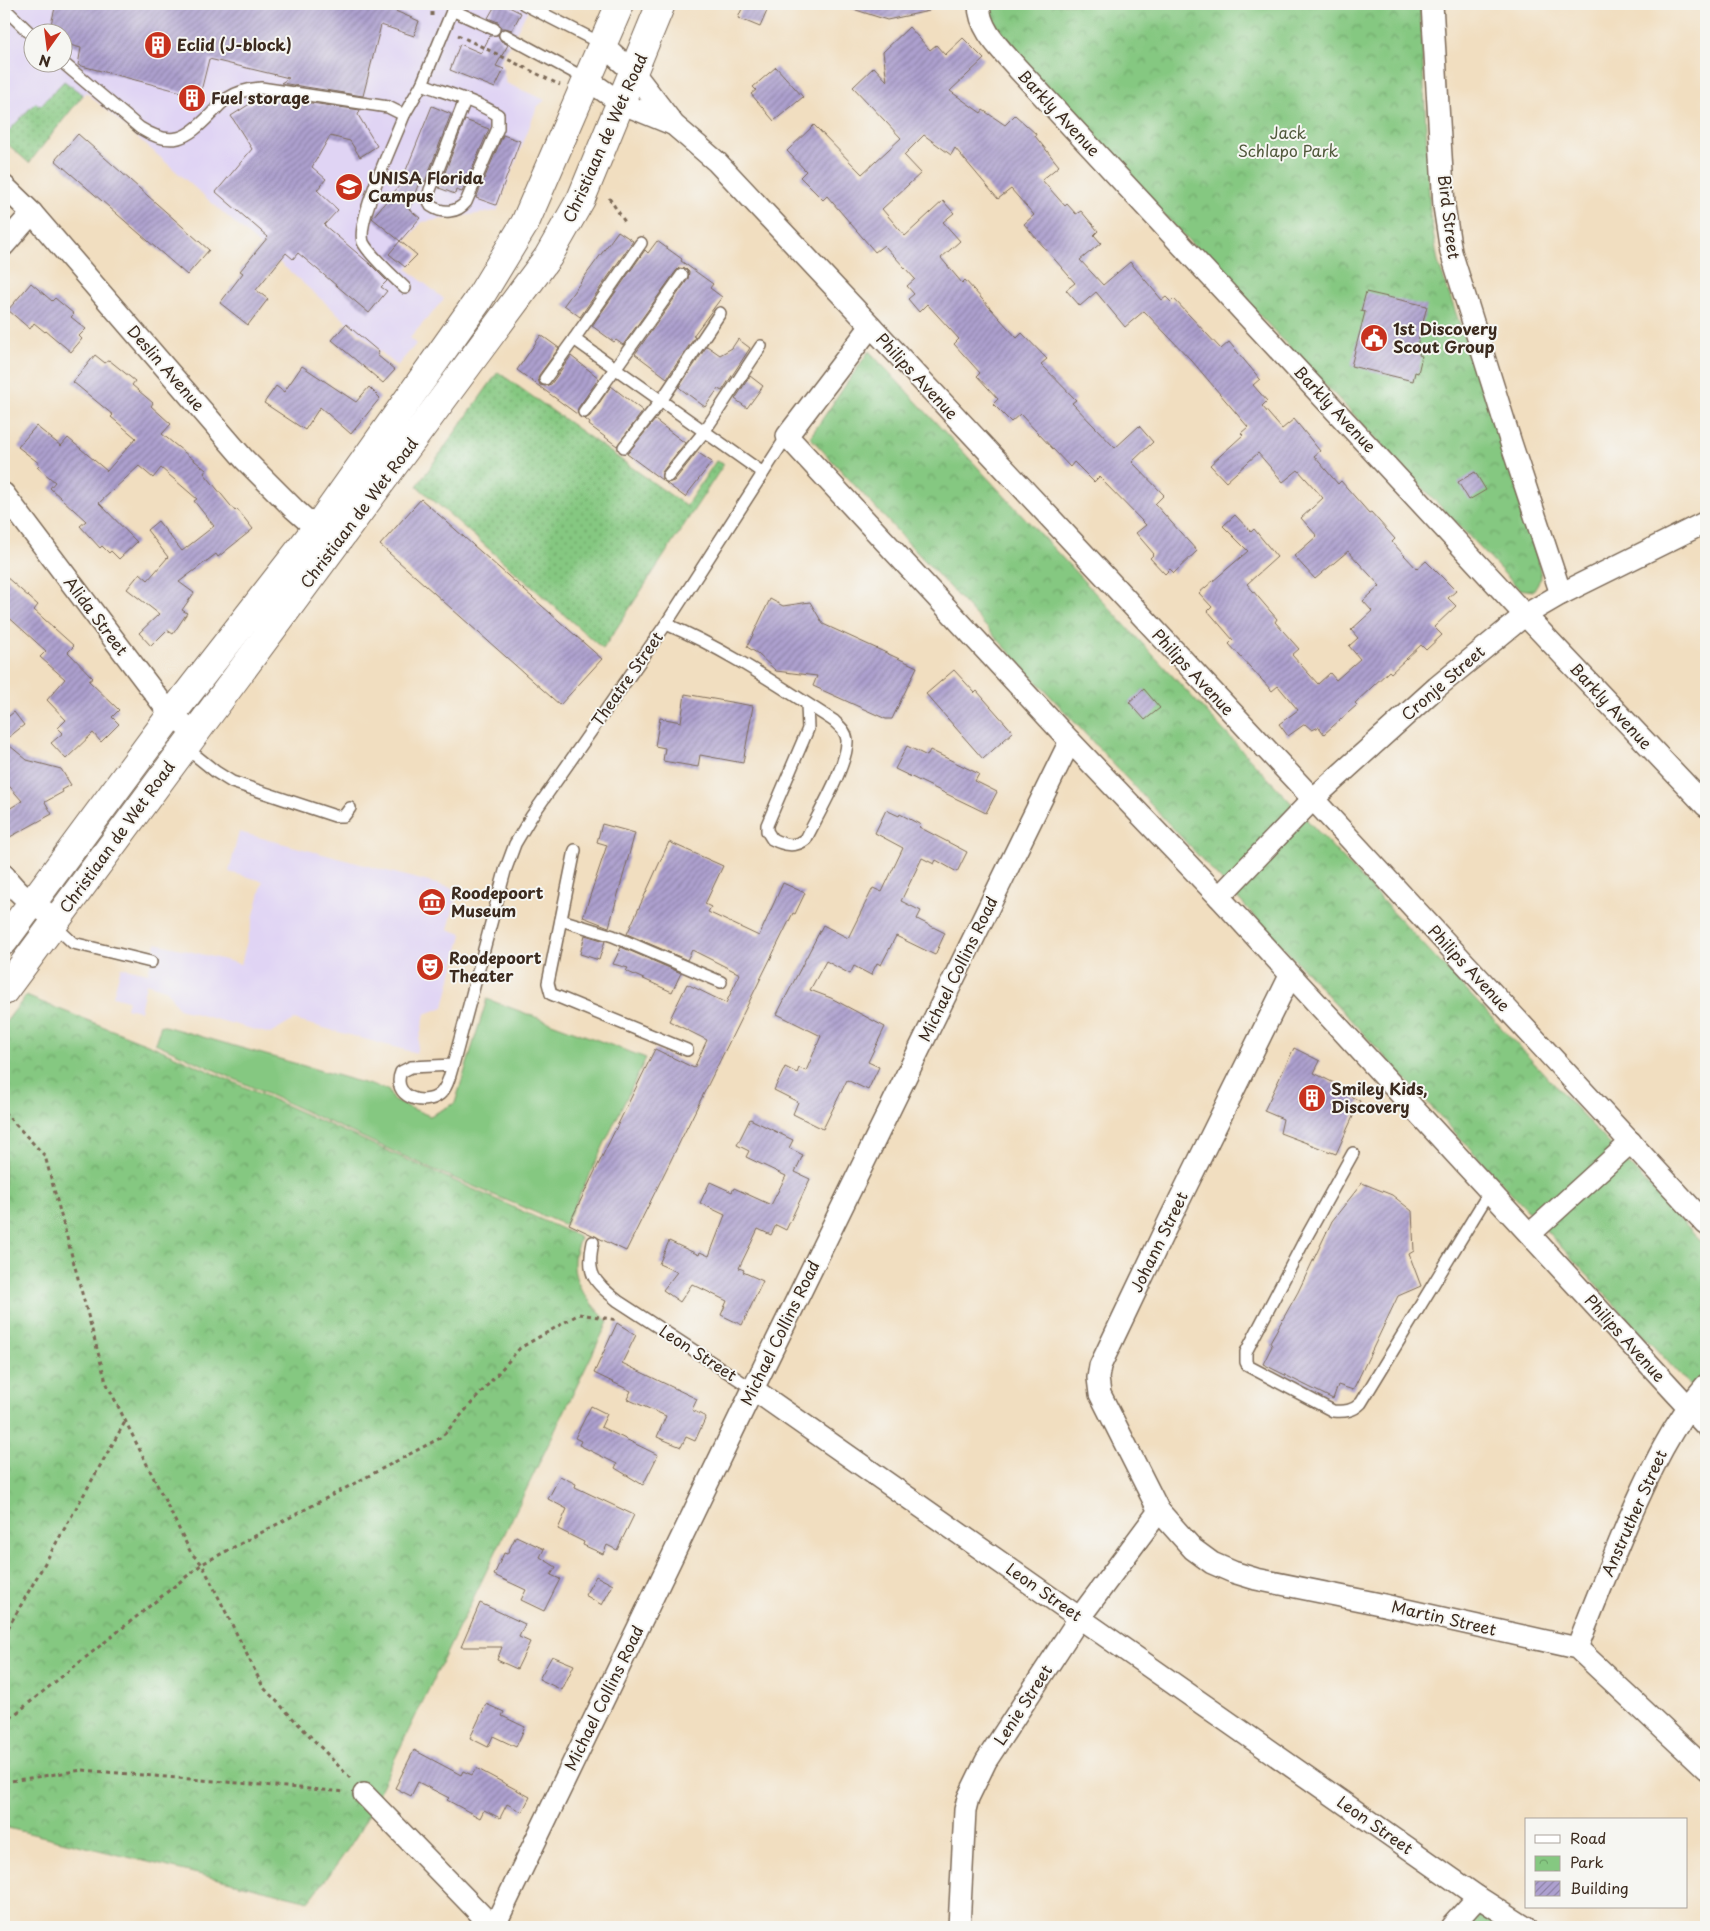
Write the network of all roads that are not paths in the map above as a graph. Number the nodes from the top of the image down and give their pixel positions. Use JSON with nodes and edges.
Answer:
{"nodes":[{"id":1,"x":524,"y":4,"type":"edge"},
{"id":2,"x":620,"y":4,"type":"edge"},
{"id":3,"x":661,"y":4,"type":"edge"},
{"id":4,"x":979,"y":4,"type":"edge"},
{"id":5,"x":1432,"y":4,"type":"edge"},
{"id":6,"x":453,"y":7,"type":"edge"},
{"id":7,"x":4,"y":8,"type":"edge"},
{"id":8,"x":22,"y":25,"type":"edge"},
{"id":9,"x":494,"y":29,"type":"dead end"},
{"id":10,"x":505,"y":35,"type":"dead end"},
{"id":11,"x":603,"y":45,"type":"junction"},
{"id":12,"x":72,"y":70,"type":"edge"},
{"id":13,"x":634,"y":73,"type":"junction"},
{"id":14,"x":422,"y":84,"type":"junction"},
{"id":15,"x":584,"y":88,"type":"junction"},
{"id":16,"x":465,"y":100,"type":"junction"},
{"id":17,"x":621,"y":103,"type":"junction"},
{"id":18,"x":404,"y":115,"type":"junction"},
{"id":19,"x":674,"y":125,"type":"junction"},
{"id":20,"x":4,"y":186,"type":"edge"},
{"id":21,"x":32,"y":213,"type":"junction"},
{"id":22,"x":641,"y":243,"type":"dead end"},
{"id":23,"x":4,"y":245,"type":"edge"},
{"id":24,"x":682,"y":275,"type":"dead end"},
{"id":25,"x":405,"y":288,"type":"dead end"},
{"id":26,"x":720,"y":313,"type":"dead end"},
{"id":27,"x":871,"y":326,"type":"junction"},
{"id":28,"x":574,"y":339,"type":"junction"},
{"id":29,"x":761,"y":346,"type":"dead end"},
{"id":30,"x":616,"y":369,"type":"junction"},
{"id":31,"x":545,"y":378,"type":"dead end"},
{"id":32,"x":661,"y":401,"type":"junction"},
{"id":33,"x":584,"y":412,"type":"dead end"},
{"id":34,"x":704,"y":432,"type":"junction"},
{"id":35,"x":787,"y":436,"type":"junction"},
{"id":36,"x":624,"y":447,"type":"dead end"},
{"id":37,"x":763,"y":473,"type":"junction"},
{"id":38,"x":668,"y":476,"type":"dead end"},
{"id":39,"x":4,"y":494,"type":"edge"},
{"id":40,"x":1706,"y":522,"type":"edge"},
{"id":41,"x":326,"y":537,"type":"junction"},
{"id":42,"x":1561,"y":594,"type":"junction"},
{"id":43,"x":1525,"y":614,"type":"junction"},
{"id":44,"x":666,"y":624,"type":"junction"},
{"id":45,"x":807,"y":704,"type":"junction"},
{"id":46,"x":171,"y":715,"type":"junction"},
{"id":47,"x":189,"y":739,"type":"junction"},
{"id":48,"x":1070,"y":741,"type":"junction"},
{"id":49,"x":1313,"y":799,"type":"junction"},
{"id":50,"x":1706,"y":806,"type":"edge"},
{"id":51,"x":350,"y":808,"type":"dead end"},
{"id":52,"x":575,"y":850,"type":"dead end"},
{"id":53,"x":4,"y":875,"type":"edge"},
{"id":54,"x":1219,"y":897,"type":"junction"},
{"id":55,"x":31,"y":904,"type":"junction"},
{"id":56,"x":561,"y":920,"type":"junction"},
{"id":57,"x":55,"y":921,"type":"junction"},
{"id":58,"x":4,"y":941,"type":"edge"},
{"id":59,"x":151,"y":962,"type":"dead end"},
{"id":60,"x":1290,"y":976,"type":"junction"},
{"id":61,"x":721,"y":982,"type":"dead end"},
{"id":62,"x":4,"y":991,"type":"edge"},
{"id":63,"x":687,"y":1050,"type":"dead end"},
{"id":64,"x":453,"y":1065,"type":"junction"},
{"id":65,"x":1631,"y":1142,"type":"junction"},
{"id":66,"x":1353,"y":1152,"type":"dead end"},
{"id":67,"x":1490,"y":1191,"type":"junction"},
{"id":68,"x":1706,"y":1224,"type":"edge"},
{"id":69,"x":1530,"y":1234,"type":"junction"},
{"id":70,"x":593,"y":1242,"type":"dead end"},
{"id":71,"x":1706,"y":1385,"type":"edge"},
{"id":72,"x":753,"y":1389,"type":"junction"},
{"id":73,"x":1688,"y":1408,"type":"junction"},
{"id":74,"x":1706,"y":1426,"type":"edge"},
{"id":75,"x":1159,"y":1511,"type":"junction"},
{"id":76,"x":1080,"y":1617,"type":"junction"},
{"id":77,"x":1577,"y":1648,"type":"junction"},
{"id":78,"x":1706,"y":1769,"type":"edge"},
{"id":79,"x":364,"y":1794,"type":"road end"},
{"id":80,"x":1478,"y":1897,"type":"junction"},
{"id":81,"x":493,"y":1927,"type":"edge"},
{"id":82,"x":959,"y":1927,"type":"edge"},
{"id":83,"x":1451,"y":1927,"type":"edge"},
{"id":84,"x":1524,"y":1927,"type":"edge"}],
"edges":[{"from":1,"to":11,"type":"lane"},
{"from":2,"to":11,"type":"main road","name":"Christiaan de Wet Road"},
{"from":3,"to":13,"type":"main road","name":"Christiaan de Wet Road"},
{"from":4,"to":43,"type":"street","name":"Barkly Avenue"},
{"from":5,"to":42,"type":"street","name":"Bird Street"},
{"from":6,"to":9,"type":"lane"},
{"from":6,"to":14,"type":"lane"},
{"from":7,"to":8,"type":"lane"},
{"from":10,"to":15,"type":"lane"},
{"from":11,"to":13,"type":"street","name":"Philips Avenue"},
{"from":11,"to":15,"type":"main road","name":"Christiaan de Wet Road"},
{"from":12,"to":18,"type":"lane"},
{"from":13,"to":17,"type":"main road","name":"Christiaan de Wet Road"},
{"from":13,"to":19,"type":"street","name":"Philips Avenue"},
{"from":14,"to":16,"type":"lane"},
{"from":14,"to":18,"type":"lane"},
{"from":15,"to":17,"type":"street","name":"Philips Avenue"},
{"from":15,"to":41,"type":"main road","name":"Christiaan de Wet Road"},
{"from":16,"to":16,"type":"lane"},
{"from":17,"to":19,"type":"street","name":"Philips Avenue"},
{"from":17,"to":41,"type":"main road","name":"Christiaan de Wet Road"},
{"from":18,"to":25,"type":"lane"},
{"from":19,"to":27,"type":"street","name":"Philips Avenue"},
{"from":20,"to":21,"type":"street","name":"Deslin Avenue"},
{"from":21,"to":23,"type":"street"},
{"from":21,"to":41,"type":"street","name":"Deslin Avenue"},
{"from":22,"to":28,"type":"lane"},
{"from":24,"to":30,"type":"lane"},
{"from":26,"to":32,"type":"lane"},
{"from":27,"to":35,"type":"street","name":"Theatre Street"},
{"from":27,"to":49,"type":"street","name":"Philips Avenue"},
{"from":28,"to":30,"type":"lane"},
{"from":28,"to":31,"type":"lane"},
{"from":29,"to":34,"type":"lane"},
{"from":30,"to":32,"type":"lane"},
{"from":30,"to":33,"type":"lane"},
{"from":32,"to":34,"type":"lane"},
{"from":32,"to":36,"type":"lane"},
{"from":34,"to":37,"type":"lane"},
{"from":34,"to":38,"type":"lane"},
{"from":35,"to":37,"type":"lane","name":"Theatre Street"},
{"from":35,"to":48,"type":"street","name":"Philips Avenue"},
{"from":37,"to":44,"type":"lane","name":"Theatre Street"},
{"from":39,"to":46,"type":"street","name":"Alida Street"},
{"from":40,"to":42,"type":"street","name":"Cronje Street"},
{"from":41,"to":46,"type":"main road","name":"Christiaan de Wet Road"},
{"from":41,"to":47,"type":"main road","name":"Christiaan de Wet Road"},
{"from":42,"to":43,"type":"street","name":"Cronje Street"},
{"from":43,"to":49,"type":"street","name":"Cronje Street"},
{"from":43,"to":50,"type":"street","name":"Barkly Avenue"},
{"from":44,"to":45,"type":"lane"},
{"from":44,"to":64,"type":"lane","name":"Theatre Street"},
{"from":45,"to":45,"type":"lane"},
{"from":46,"to":47,"type":"street","name":"Alida Street"},
{"from":46,"to":55,"type":"main road","name":"Christiaan de Wet Road"},
{"from":47,"to":51,"type":"lane"},
{"from":47,"to":57,"type":"main road","name":"Christiaan de Wet Road"},
{"from":48,"to":54,"type":"street","name":"Philips Avenue"},
{"from":48,"to":72,"type":"street","name":"Michael Collins Road"},
{"from":49,"to":54,"type":"street","name":"Cronje Street"},
{"from":49,"to":65,"type":"street","name":"Philips Avenue"},
{"from":52,"to":56,"type":"lane"},
{"from":53,"to":55,"type":"street"},
{"from":54,"to":60,"type":"street","name":"Philips Avenue"},
{"from":55,"to":57,"type":"street"},
{"from":55,"to":58,"type":"main road","name":"Christiaan de Wet Road"},
{"from":56,"to":61,"type":"lane"},
{"from":56,"to":63,"type":"lane"},
{"from":57,"to":59,"type":"lane"},
{"from":57,"to":62,"type":"main road","name":"Christiaan de Wet Road"},
{"from":60,"to":67,"type":"street","name":"Philips Avenue"},
{"from":60,"to":75,"type":"street","name":"Johann Street"},
{"from":64,"to":64,"type":"lane","name":"Theatre Street"},
{"from":65,"to":68,"type":"street","name":"Philips Avenue"},
{"from":65,"to":69,"type":"street"},
{"from":66,"to":67,"type":"lane"},
{"from":67,"to":69,"type":"street","name":"Philips Avenue"},
{"from":69,"to":73,"type":"street","name":"Philips Avenue"},
{"from":70,"to":72,"type":"lane","name":"Leon Street"},
{"from":71,"to":73,"type":"street","name":"Anstruther Street"},
{"from":72,"to":76,"type":"street","name":"Leon Street"},
{"from":72,"to":81,"type":"street","name":"Michael Collins Road"},
{"from":73,"to":74,"type":"street","name":"Philips Avenue"},
{"from":73,"to":77,"type":"street","name":"Anstruther Street"},
{"from":75,"to":76,"type":"street","name":"Lenie Street"},
{"from":75,"to":77,"type":"street","name":"Martin Street"},
{"from":76,"to":80,"type":"street","name":"Leon Street"},
{"from":76,"to":82,"type":"street","name":"Lenie Street"},
{"from":77,"to":78,"type":"street"},
{"from":79,"to":81,"type":"street"},
{"from":80,"to":83,"type":"street"},
{"from":80,"to":84,"type":"street","name":"Leon Street"}]}
